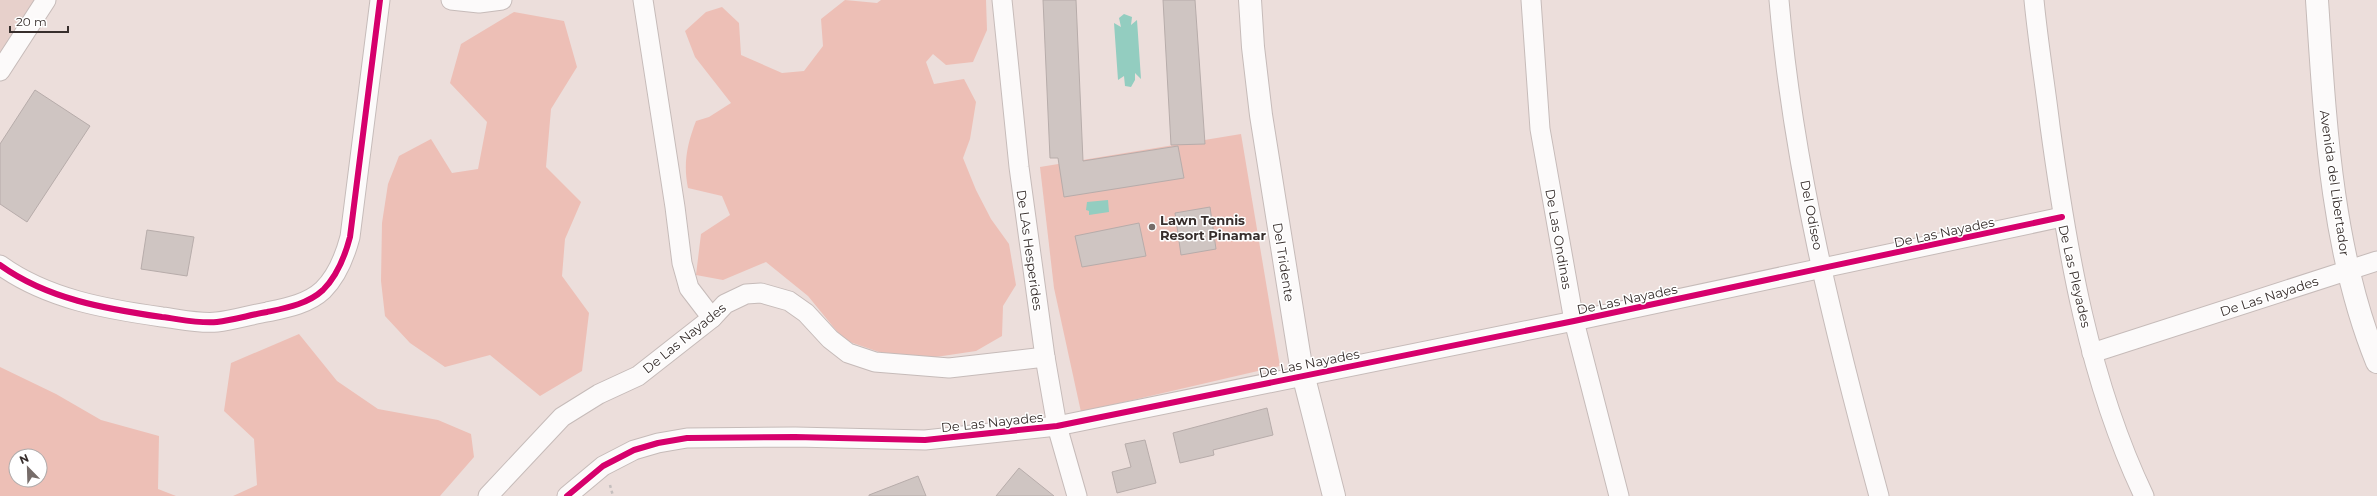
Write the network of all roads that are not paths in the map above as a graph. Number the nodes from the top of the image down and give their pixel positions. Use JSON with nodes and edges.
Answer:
{"nodes":[{"id":1,"x":46,"y":0,"type":"edge"},
{"id":2,"x":380,"y":0,"type":"edge"},
{"id":3,"x":451,"y":0,"type":"edge"},
{"id":4,"x":502,"y":0,"type":"edge"},
{"id":5,"x":643,"y":0,"type":"edge"},
{"id":6,"x":1002,"y":0,"type":"edge"},
{"id":7,"x":1250,"y":0,"type":"edge"},
{"id":8,"x":1531,"y":0,"type":"edge"},
{"id":9,"x":1779,"y":0,"type":"edge"},
{"id":10,"x":2034,"y":0,"type":"edge"},
{"id":11,"x":2317,"y":0,"type":"edge"},
{"id":12,"x":0,"y":71,"type":"edge"},
{"id":13,"x":2062,"y":217,"type":"junction"},
{"id":14,"x":2377,"y":261,"type":"edge"},
{"id":15,"x":0,"y":265,"type":"edge"},
{"id":16,"x":1823,"y":269,"type":"junction"},
{"id":17,"x":2347,"y":271,"type":"junction"},
{"id":18,"x":712,"y":318,"type":"junction"},
{"id":19,"x":1574,"y":321,"type":"junction"},
{"id":20,"x":2092,"y":353,"type":"junction"},
{"id":21,"x":1045,"y":357,"type":"junction"},
{"id":22,"x":2377,"y":362,"type":"edge"},
{"id":23,"x":1302,"y":375,"type":"junction"},
{"id":24,"x":1057,"y":426,"type":"junction"},
{"id":25,"x":488,"y":496,"type":"edge"},
{"id":26,"x":567,"y":496,"type":"edge"},
{"id":27,"x":1077,"y":496,"type":"edge"},
{"id":28,"x":1334,"y":496,"type":"edge"},
{"id":29,"x":1619,"y":496,"type":"edge"},
{"id":30,"x":1879,"y":496,"type":"edge"},
{"id":31,"x":2144,"y":496,"type":"edge"}],
"edges":[{"from":1,"to":12,"type":"street"},
{"from":2,"to":15,"type":"street"},
{"from":3,"to":4,"type":"street"},
{"from":5,"to":18,"type":"street"},
{"from":6,"to":21,"type":"street","name":"De LAs Hesperides"},
{"from":7,"to":23,"type":"main road","name":"Del Tridente"},
{"from":8,"to":19,"type":"street","name":"De Las Ondinas"},
{"from":9,"to":16,"type":"street","name":"Del Odiseo"},
{"from":10,"to":13,"type":"street","name":"De Las Pleyades"},
{"from":11,"to":17,"type":"main road","name":"Avenida del Libertador"},
{"from":13,"to":16,"type":"street","name":"De Las Nayades"},
{"from":13,"to":20,"type":"street","name":"De Las Pleyades"},
{"from":14,"to":17,"type":"street","name":"De Las Nayades"},
{"from":16,"to":19,"type":"street","name":"De Las Nayades"},
{"from":16,"to":30,"type":"street","name":"Del Odiseo"},
{"from":17,"to":20,"type":"street","name":"De Las Nayades"},
{"from":17,"to":22,"type":"main road","name":"Avenida del Libertador"},
{"from":18,"to":21,"type":"street","name":"De Las Nayades"},
{"from":18,"to":25,"type":"street","name":"De Las Nayades"},
{"from":19,"to":23,"type":"street","name":"De Las Nayades"},
{"from":19,"to":29,"type":"street","name":"De Las Ondinas"},
{"from":20,"to":31,"type":"street","name":"De Las Pleyades"},
{"from":21,"to":24,"type":"street","name":"De LAs Hesperides"},
{"from":23,"to":24,"type":"street","name":"De Las Nayades"},
{"from":23,"to":28,"type":"main road","name":"Del Tridente"},
{"from":24,"to":26,"type":"street","name":"De Las Nayades"},
{"from":24,"to":27,"type":"street","name":"De LAs Hesperides"}]}
